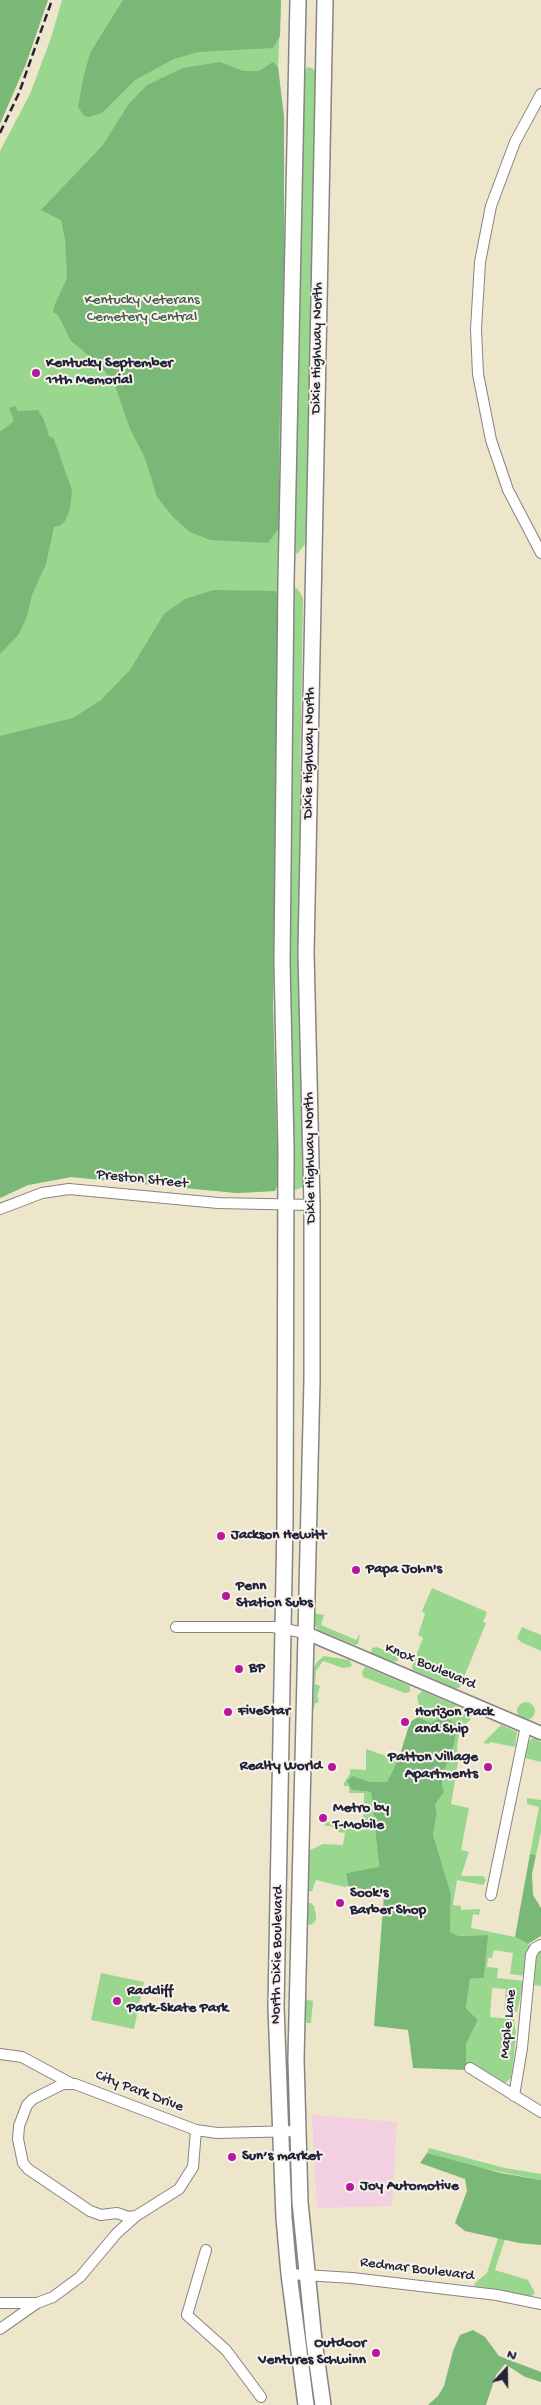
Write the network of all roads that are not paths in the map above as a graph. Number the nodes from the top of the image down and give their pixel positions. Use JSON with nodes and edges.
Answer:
{"nodes":[{"id":1,"x":298,"y":0,"type":"edge"},
{"id":2,"x":325,"y":0,"type":"edge"},
{"id":3,"x":541,"y":94,"type":"edge"},
{"id":4,"x":541,"y":553,"type":"edge"},
{"id":5,"x":285,"y":1205,"type":"junction"},
{"id":6,"x":312,"y":1205,"type":"junction"},
{"id":7,"x":0,"y":1209,"type":"edge"},
{"id":8,"x":285,"y":1504,"type":"joint"},
{"id":9,"x":309,"y":1506,"type":"joint"},
{"id":10,"x":176,"y":1627,"type":"dead end"},
{"id":11,"x":284,"y":1628,"type":"junction"},
{"id":12,"x":306,"y":1633,"type":"junction"},
{"id":13,"x":526,"y":1726,"type":"junction"},
{"id":14,"x":541,"y":1733,"type":"edge"},
{"id":15,"x":491,"y":1894,"type":"dead end"},
{"id":16,"x":541,"y":1946,"type":"edge"},
{"id":17,"x":0,"y":2054,"type":"edge"},
{"id":18,"x":470,"y":2068,"type":"dead end"},
{"id":19,"x":72,"y":2084,"type":"junction"},
{"id":20,"x":514,"y":2096,"type":"junction"},
{"id":21,"x":541,"y":2112,"type":"edge"},
{"id":22,"x":196,"y":2130,"type":"junction"},
{"id":23,"x":280,"y":2131,"type":"junction"},
{"id":24,"x":297,"y":2131,"type":"junction"},
{"id":25,"x":136,"y":2216,"type":"junction"},
{"id":26,"x":206,"y":2250,"type":"dead end"},
{"id":27,"x":289,"y":2274,"type":"junction"},
{"id":28,"x":307,"y":2274,"type":"junction"},
{"id":29,"x":0,"y":2302,"type":"edge"},
{"id":30,"x":37,"y":2303,"type":"junction"},
{"id":31,"x":541,"y":2304,"type":"edge"},
{"id":32,"x":0,"y":2329,"type":"edge"},
{"id":33,"x":262,"y":2397,"type":"dead end"},
{"id":34,"x":306,"y":2405,"type":"edge"},
{"id":35,"x":323,"y":2405,"type":"edge"}],
"edges":[{"from":1,"to":5,"type":"highway","name":"Dixie Highway North"},
{"from":2,"to":6,"type":"highway","name":"Dixie Highway North"},
{"from":3,"to":4,"type":"street"},
{"from":5,"to":6,"type":"street","name":"Preston Street"},
{"from":5,"to":7,"type":"street","name":"Preston Street"},
{"from":5,"to":8,"type":"highway","name":"Dixie Highway North"},
{"from":6,"to":9,"type":"highway","name":"Dixie Highway North"},
{"from":8,"to":11,"type":"highway","name":"North Dixie Boulevard"},
{"from":9,"to":12,"type":"highway","name":"North Dixie Boulevard"},
{"from":10,"to":11,"type":"street"},
{"from":11,"to":12,"type":"street"},
{"from":11,"to":23,"type":"highway","name":"North Dixie Boulevard"},
{"from":12,"to":13,"type":"main road","name":"Knox Boulevard"},
{"from":12,"to":24,"type":"highway","name":"North Dixie Boulevard"},
{"from":13,"to":14,"type":"main road","name":"Knox Boulevard"},
{"from":13,"to":15,"type":"street"},
{"from":16,"to":20,"type":"street","name":"Maple Lane"},
{"from":17,"to":19,"type":"street","name":"City Park Drive"},
{"from":18,"to":20,"type":"street"},
{"from":19,"to":22,"type":"street","name":"City Park Drive"},
{"from":19,"to":25,"type":"street","name":"City Park Drive"},
{"from":20,"to":21,"type":"street"},
{"from":22,"to":23,"type":"street","name":"City Park Drive"},
{"from":22,"to":25,"type":"street","name":"City Park Drive"},
{"from":23,"to":24,"type":"street","name":"City Park Drive"},
{"from":23,"to":27,"type":"highway","name":"North Dixie Boulevard"},
{"from":24,"to":28,"type":"highway","name":"North Dixie Boulevard"},
{"from":25,"to":30,"type":"street","name":"City Park Drive"},
{"from":26,"to":33,"type":"street"},
{"from":27,"to":28,"type":"street","name":"Redmar Boulevard"},
{"from":27,"to":34,"type":"highway","name":"North Dixie Boulevard"},
{"from":28,"to":31,"type":"street","name":"Redmar Boulevard"},
{"from":28,"to":35,"type":"highway","name":"North Dixie Boulevard"},
{"from":29,"to":30,"type":"street","name":"City Park Drive"},
{"from":30,"to":32,"type":"street"}]}
